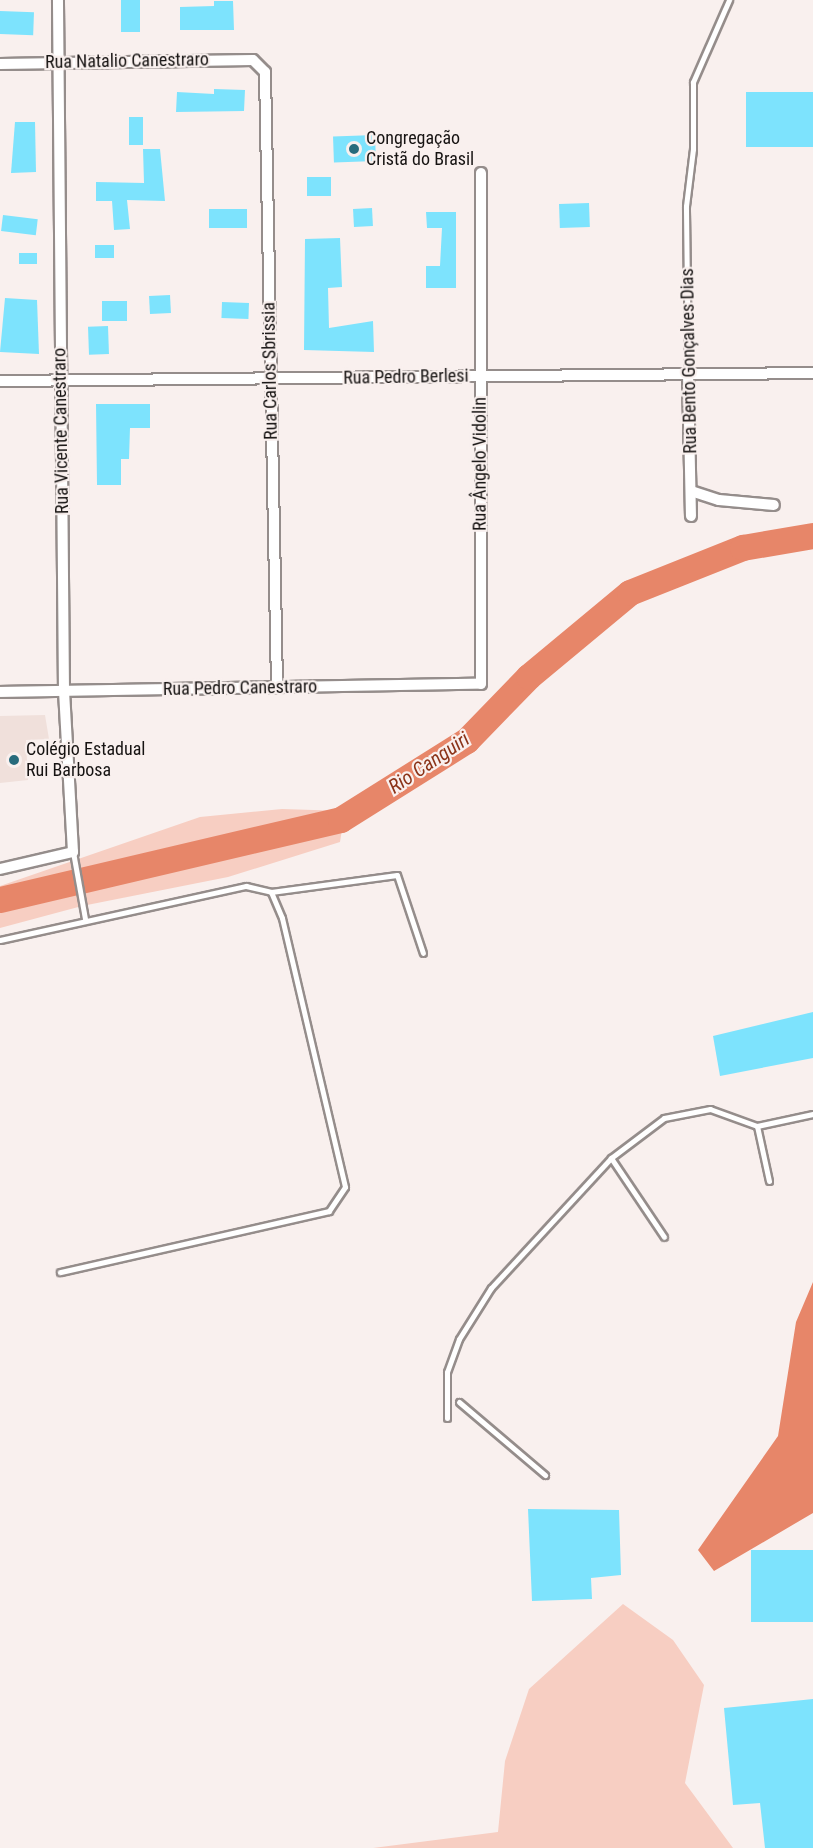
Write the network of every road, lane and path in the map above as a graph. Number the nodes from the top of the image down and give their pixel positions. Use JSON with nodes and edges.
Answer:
{"nodes":[{"id":1,"x":57,"y":0,"type":"edge"},
{"id":2,"x":729,"y":0,"type":"edge"},
{"id":3,"x":253,"y":60,"type":"joint"},
{"id":4,"x":58,"y":61,"type":"junction"},
{"id":5,"x":0,"y":64,"type":"edge"},
{"id":6,"x":481,"y":172,"type":"dead end"},
{"id":7,"x":813,"y":373,"type":"edge"},
{"id":8,"x":688,"y":374,"type":"junction"},
{"id":9,"x":480,"y":376,"type":"junction"},
{"id":10,"x":270,"y":378,"type":"junction"},
{"id":11,"x":61,"y":380,"type":"junction"},
{"id":12,"x":0,"y":381,"type":"edge"},
{"id":13,"x":691,"y":491,"type":"junction"},
{"id":14,"x":774,"y":505,"type":"dead end"},
{"id":15,"x":691,"y":516,"type":"dead end"},
{"id":16,"x":480,"y":684,"type":"joint"},
{"id":17,"x":277,"y":687,"type":"junction"},
{"id":18,"x":64,"y":691,"type":"junction"},
{"id":19,"x":0,"y":692,"type":"edge"},
{"id":20,"x":74,"y":856,"type":"junction"},
{"id":21,"x":0,"y":869,"type":"edge"},
{"id":22,"x":271,"y":892,"type":"junction"},
{"id":23,"x":85,"y":919,"type":"junction"},
{"id":24,"x":0,"y":940,"type":"edge"},
{"id":25,"x":423,"y":953,"type":"dead end"},
{"id":26,"x":813,"y":1114,"type":"edge"},
{"id":27,"x":756,"y":1126,"type":"junction"},
{"id":28,"x":611,"y":1158,"type":"junction"},
{"id":29,"x":769,"y":1181,"type":"dead end"},
{"id":30,"x":664,"y":1237,"type":"dead end"},
{"id":31,"x":60,"y":1272,"type":"dead end"},
{"id":32,"x":459,"y":1402,"type":"dead end"},
{"id":33,"x":447,"y":1418,"type":"dead end"},
{"id":34,"x":545,"y":1474,"type":"dead end"}],
"edges":[{"from":1,"to":4,"type":"street","name":"Rua Vicente Canestraro"},
{"from":2,"to":8,"type":"lane","name":"Rua Bento Gonçalves Dias"},
{"from":3,"to":4,"type":"street","name":"Rua Natalio Canestraro"},
{"from":3,"to":10,"type":"street","name":"Rua Carlos Sbrissia"},
{"from":4,"to":5,"type":"street","name":"Rua Natalio Canestraro"},
{"from":4,"to":11,"type":"street","name":"Rua Vicente Canestraro"},
{"from":6,"to":9,"type":"street","name":"Rua Ângelo Vidolin"},
{"from":7,"to":8,"type":"street","name":"Rua Pedro Berlesi"},
{"from":8,"to":9,"type":"street","name":"Rua Pedro Berlesi"},
{"from":8,"to":13,"type":"street","name":"Rua Bento Gonçalves Dias"},
{"from":9,"to":10,"type":"street","name":"Rua Pedro Berlesi"},
{"from":9,"to":16,"type":"street","name":"Rua Ângelo Vidolin"},
{"from":10,"to":11,"type":"street","name":"Rua Pedro Berlesi"},
{"from":10,"to":17,"type":"street","name":"Rua Carlos Sbrissia"},
{"from":11,"to":12,"type":"street","name":"Rua Pedro Berlesi"},
{"from":11,"to":18,"type":"street","name":"Rua Vicente Canestraro"},
{"from":13,"to":14,"type":"street"},
{"from":13,"to":15,"type":"street","name":"Rua Bento Gonçalves Dias"},
{"from":16,"to":17,"type":"street","name":"Rua Pedro Canestraro"},
{"from":17,"to":18,"type":"street","name":"Rua Pedro Canestraro"},
{"from":18,"to":19,"type":"street","name":"Rua Pedro Canestraro"},
{"from":18,"to":20,"type":"street","name":"Rua Vicente Canestraro"},
{"from":20,"to":21,"type":"street"},
{"from":20,"to":23,"type":"lane"},
{"from":22,"to":23,"type":"lane"},
{"from":22,"to":25,"type":"lane"},
{"from":22,"to":31,"type":"lane"},
{"from":23,"to":24,"type":"lane"},
{"from":26,"to":27,"type":"lane"},
{"from":27,"to":28,"type":"lane"},
{"from":27,"to":29,"type":"lane"},
{"from":28,"to":30,"type":"lane"},
{"from":28,"to":33,"type":"lane"},
{"from":32,"to":34,"type":"lane"}]}
